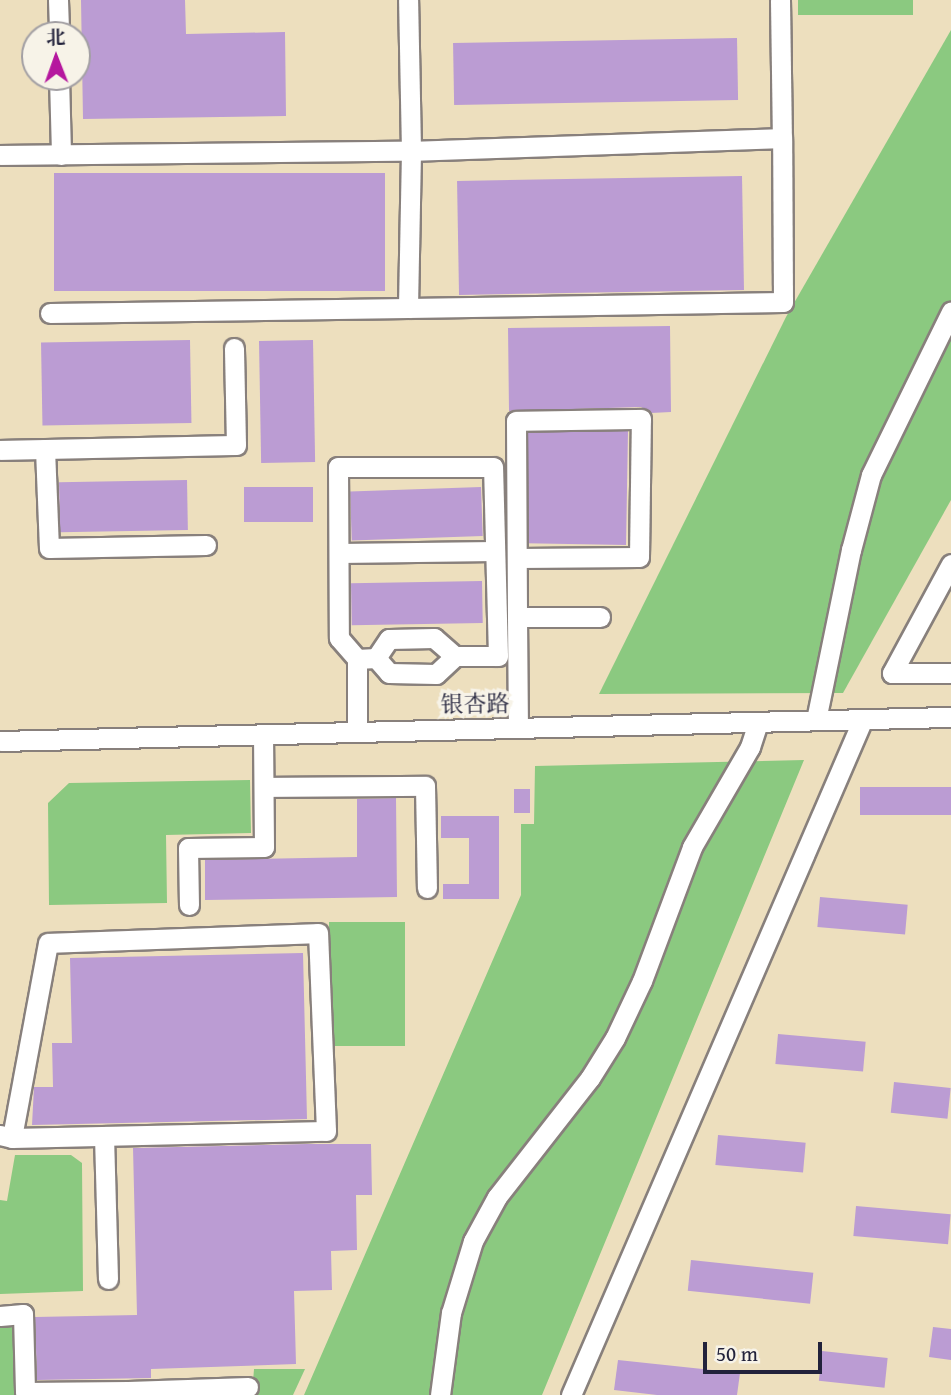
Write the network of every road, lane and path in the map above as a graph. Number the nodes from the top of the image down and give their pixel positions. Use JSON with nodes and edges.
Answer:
{"nodes":[{"id":1,"x":58,"y":0,"type":"edge"},
{"id":2,"x":408,"y":0,"type":"edge"},
{"id":3,"x":780,"y":0,"type":"edge"},
{"id":4,"x":58,"y":21,"type":"edge"},
{"id":5,"x":59,"y":91,"type":"edge"},
{"id":6,"x":782,"y":138,"type":"junction"},
{"id":7,"x":411,"y":151,"type":"junction"},
{"id":8,"x":0,"y":155,"type":"edge"},
{"id":9,"x":61,"y":155,"type":"junction"},
{"id":10,"x":408,"y":308,"type":"junction"},
{"id":11,"x":951,"y":312,"type":"edge"},
{"id":12,"x":50,"y":313,"type":"dead end"},
{"id":13,"x":234,"y":348,"type":"dead end"},
{"id":14,"x":45,"y":449,"type":"junction"},
{"id":15,"x":0,"y":450,"type":"edge"},
{"id":16,"x":206,"y":545,"type":"dead end"},
{"id":17,"x":495,"y":551,"type":"junction"},
{"id":18,"x":339,"y":553,"type":"junction"},
{"id":19,"x":517,"y":558,"type":"junction"},
{"id":20,"x":951,"y":564,"type":"edge"},
{"id":21,"x":517,"y":617,"type":"junction"},
{"id":22,"x":600,"y":617,"type":"dead end"},
{"id":23,"x":455,"y":656,"type":"junction"},
{"id":24,"x":366,"y":659,"type":"junction"},
{"id":25,"x":951,"y":673,"type":"edge"},
{"id":26,"x":951,"y":717,"type":"edge"},
{"id":27,"x":863,"y":719,"type":"junction"},
{"id":28,"x":816,"y":720,"type":"junction"},
{"id":29,"x":758,"y":722,"type":"junction"},
{"id":30,"x":518,"y":728,"type":"junction"},
{"id":31,"x":357,"y":732,"type":"junction"},
{"id":32,"x":263,"y":734,"type":"junction"},
{"id":33,"x":0,"y":741,"type":"edge"},
{"id":34,"x":264,"y":787,"type":"junction"},
{"id":35,"x":427,"y":888,"type":"dead end"},
{"id":36,"x":189,"y":905,"type":"dead end"},
{"id":37,"x":6,"y":1136,"type":"edge"},
{"id":38,"x":104,"y":1136,"type":"junction"},
{"id":39,"x":108,"y":1279,"type":"dead end"},
{"id":40,"x":0,"y":1316,"type":"edge"},
{"id":41,"x":248,"y":1387,"type":"dead end"},
{"id":42,"x":128,"y":1393,"type":"edge"},
{"id":43,"x":440,"y":1395,"type":"edge"},
{"id":44,"x":571,"y":1395,"type":"edge"}],
"edges":[{"from":1,"to":4,"type":"street"},
{"from":2,"to":7,"type":"street"},
{"from":3,"to":6,"type":"street"},
{"from":5,"to":9,"type":"street"},
{"from":6,"to":7,"type":"street"},
{"from":6,"to":10,"type":"street"},
{"from":7,"to":9,"type":"street"},
{"from":7,"to":10,"type":"street"},
{"from":8,"to":9,"type":"street"},
{"from":10,"to":12,"type":"street"},
{"from":11,"to":28,"type":"street"},
{"from":13,"to":14,"type":"street"},
{"from":14,"to":15,"type":"street"},
{"from":14,"to":16,"type":"street"},
{"from":17,"to":18,"type":"street"},
{"from":17,"to":18,"type":"street"},
{"from":17,"to":23,"type":"street"},
{"from":18,"to":24,"type":"street"},
{"from":19,"to":19,"type":"street"},
{"from":19,"to":21,"type":"street"},
{"from":20,"to":25,"type":"street"},
{"from":21,"to":22,"type":"street"},
{"from":21,"to":30,"type":"street"},
{"from":23,"to":24,"type":"street"},
{"from":23,"to":24,"type":"street"},
{"from":24,"to":31,"type":"street"},
{"from":26,"to":27,"type":"street","name":"银杏路"},
{"from":27,"to":28,"type":"street","name":"银杏路"},
{"from":27,"to":44,"type":"street"},
{"from":28,"to":29,"type":"street","name":"银杏路"},
{"from":29,"to":30,"type":"street","name":"银杏路"},
{"from":29,"to":43,"type":"street"},
{"from":30,"to":31,"type":"street","name":"银杏路"},
{"from":31,"to":32,"type":"street","name":"银杏路"},
{"from":32,"to":33,"type":"street","name":"银杏路"},
{"from":32,"to":34,"type":"street"},
{"from":34,"to":35,"type":"street"},
{"from":34,"to":36,"type":"street"},
{"from":37,"to":38,"type":"street"},
{"from":37,"to":38,"type":"street"},
{"from":38,"to":39,"type":"street"},
{"from":40,"to":42,"type":"street"},
{"from":41,"to":42,"type":"street"}]}
